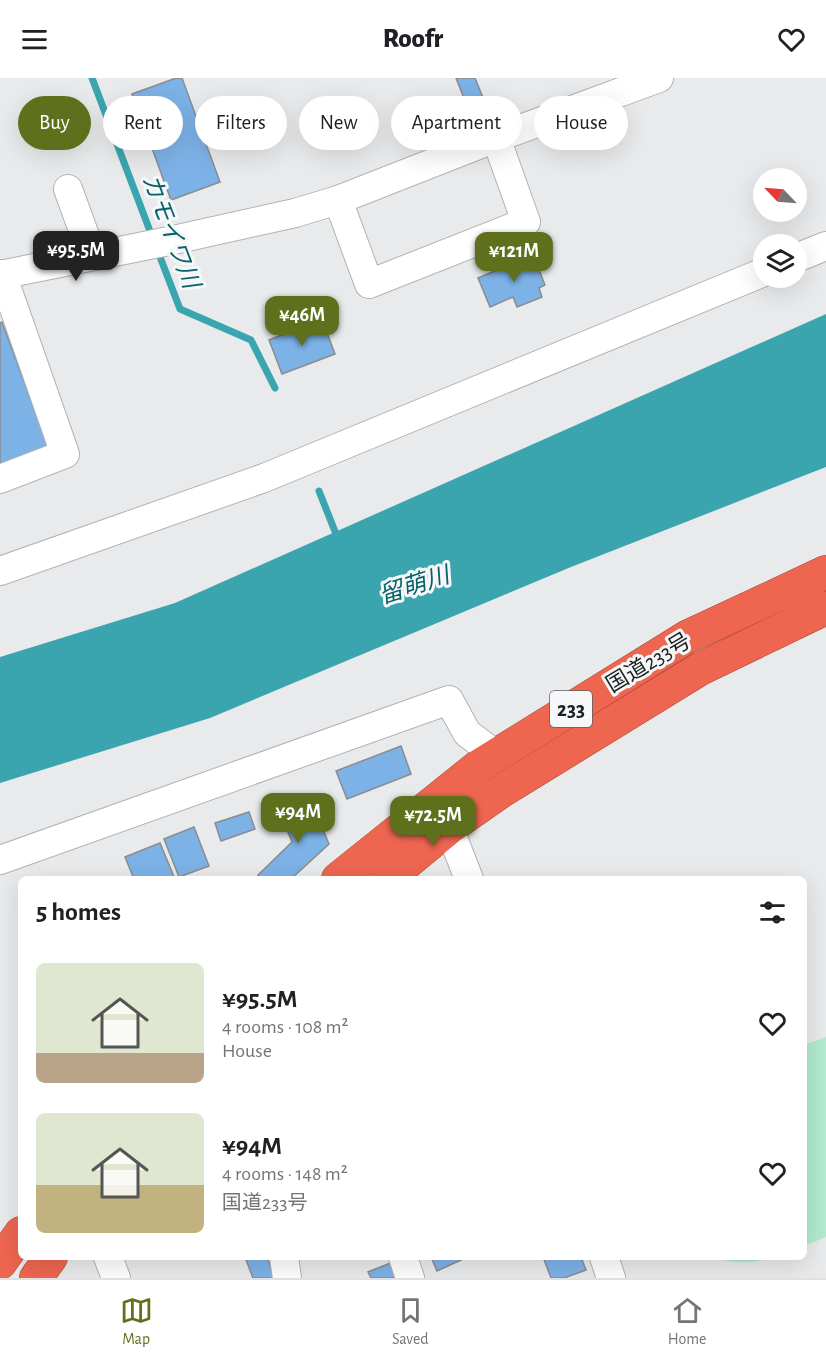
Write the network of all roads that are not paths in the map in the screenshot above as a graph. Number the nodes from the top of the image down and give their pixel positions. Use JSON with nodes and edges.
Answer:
{"nodes":[{"id":1,"x":659,"y":78,"type":"edge"},
{"id":2,"x":522,"y":128,"type":"edge"},
{"id":3,"x":465,"y":150,"type":"edge"},
{"id":4,"x":500,"y":150,"type":"edge"},
{"id":5,"x":68,"y":189,"type":"dead end"},
{"id":6,"x":338,"y":200,"type":"junction"},
{"id":7,"x":826,"y":246,"type":"edge"},
{"id":8,"x":807,"y":254,"type":"edge"},
{"id":9,"x":92,"y":255,"type":"junction"},
{"id":10,"x":1,"y":274,"type":"edge"},
{"id":11,"x":753,"y":277,"type":"edge"},
{"id":12,"x":0,"y":479,"type":"edge"},
{"id":13,"x":0,"y":571,"type":"edge"},
{"id":14,"x":826,"y":572,"type":"edge"},
{"id":15,"x":826,"y":608,"type":"edge"},
{"id":16,"x":496,"y":755,"type":"junction"},
{"id":17,"x":444,"y":813,"type":"junction"},
{"id":18,"x":0,"y":860,"type":"edge"},
{"id":19,"x":343,"y":876,"type":"edge"},
{"id":20,"x":390,"y":876,"type":"edge"},
{"id":21,"x":468,"y":876,"type":"edge"},
{"id":22,"x":18,"y":1237,"type":"edge"},
{"id":23,"x":49,"y":1260,"type":"edge"},
{"id":24,"x":109,"y":1260,"type":"edge"},
{"id":25,"x":284,"y":1260,"type":"edge"},
{"id":26,"x":404,"y":1260,"type":"edge"},
{"id":27,"x":605,"y":1260,"type":"edge"},
{"id":28,"x":0,"y":1263,"type":"edge"},
{"id":29,"x":36,"y":1278,"type":"edge"},
{"id":30,"x":116,"y":1278,"type":"edge"},
{"id":31,"x":287,"y":1278,"type":"edge"},
{"id":32,"x":410,"y":1278,"type":"edge"},
{"id":33,"x":611,"y":1278,"type":"edge"}],
"edges":[{"from":1,"to":2,"type":"street"},
{"from":3,"to":6,"type":"street"},
{"from":4,"to":6,"type":"street"},
{"from":5,"to":9,"type":"street"},
{"from":6,"to":9,"type":"street"},
{"from":7,"to":8,"type":"street"},
{"from":9,"to":10,"type":"street"},
{"from":10,"to":12,"type":"street"},
{"from":11,"to":13,"type":"street"},
{"from":14,"to":16,"type":"highway","name":"国道233号","number":"233"},
{"from":15,"to":17,"type":"highway","name":"国道233号","number":"233"},
{"from":16,"to":17,"type":"highway","name":"国道233号","number":"233"},
{"from":16,"to":18,"type":"street"},
{"from":17,"to":19,"type":"highway","name":"国道233号","number":"233"},
{"from":17,"to":20,"type":"highway","name":"国道233号","number":"233"},
{"from":17,"to":21,"type":"street"},
{"from":22,"to":28,"type":"highway"},
{"from":23,"to":29,"type":"highway"},
{"from":24,"to":30,"type":"street"},
{"from":25,"to":31,"type":"street"},
{"from":26,"to":32,"type":"street"},
{"from":27,"to":33,"type":"street"}]}
